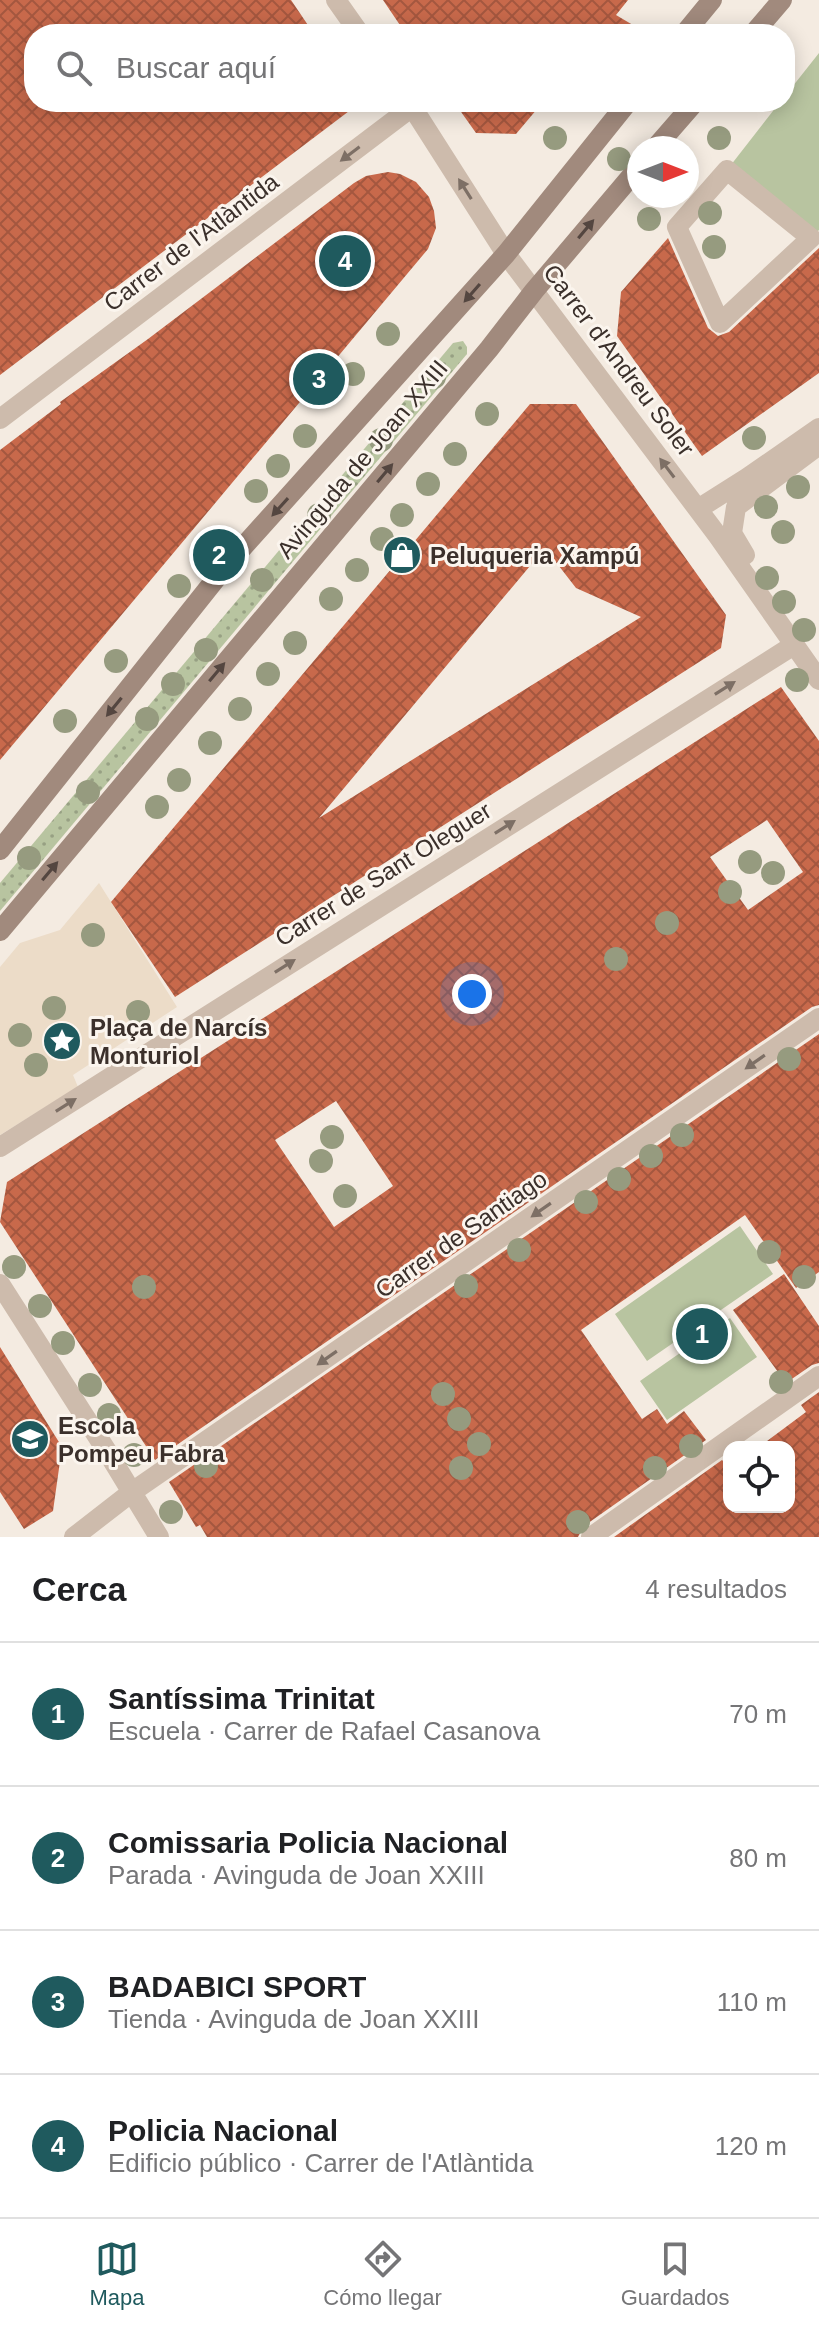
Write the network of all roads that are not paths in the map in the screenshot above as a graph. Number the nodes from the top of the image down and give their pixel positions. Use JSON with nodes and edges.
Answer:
{"nodes":[{"id":1,"x":336,"y":0,"type":"edge"},
{"id":2,"x":712,"y":0,"type":"edge"},
{"id":3,"x":782,"y":0,"type":"edge"},
{"id":4,"x":353,"y":24,"type":"edge"},
{"id":5,"x":692,"y":24,"type":"edge"},
{"id":6,"x":762,"y":24,"type":"edge"},
{"id":7,"x":401,"y":112,"type":"edge"},
{"id":8,"x":416,"y":112,"type":"edge"},
{"id":9,"x":620,"y":112,"type":"edge"},
{"id":10,"x":686,"y":112,"type":"edge"},
{"id":11,"x":665,"y":136,"type":"edge"},
{"id":12,"x":627,"y":181,"type":"edge"},
{"id":13,"x":677,"y":227,"type":"joint"},
{"id":14,"x":506,"y":254,"type":"junction"},
{"id":15,"x":534,"y":291,"type":"junction"},
{"id":16,"x":0,"y":419,"type":"edge"},
{"id":17,"x":819,"y":428,"type":"edge"},
{"id":18,"x":819,"y":445,"type":"edge"},
{"id":19,"x":698,"y":509,"type":"junction"},
{"id":20,"x":794,"y":645,"type":"junction"},
{"id":21,"x":819,"y":658,"type":"edge"},
{"id":22,"x":819,"y":680,"type":"edge"},
{"id":23,"x":0,"y":850,"type":"edge"},
{"id":24,"x":0,"y":931,"type":"edge"},
{"id":25,"x":819,"y":1018,"type":"edge"},
{"id":26,"x":0,"y":1147,"type":"edge"},
{"id":27,"x":0,"y":1284,"type":"edge"},
{"id":28,"x":819,"y":1376,"type":"edge"},
{"id":29,"x":132,"y":1492,"type":"junction"},
{"id":30,"x":74,"y":1537,"type":"edge"},
{"id":31,"x":159,"y":1537,"type":"edge"},
{"id":32,"x":591,"y":1537,"type":"edge"}],
"edges":[{"from":1,"to":4,"type":"street"},
{"from":2,"to":5,"type":"street"},
{"from":3,"to":6,"type":"street"},
{"from":7,"to":16,"type":"street","name":"Carrer de l'Atlàntida","one_way":true},
{"from":14,"to":8,"type":"street","name":"Carrer d'Andreu Soler","one_way":true},
{"from":9,"to":14,"type":"street","name":"Avinguda de Joan XXIII"},
{"from":10,"to":11,"type":"street"},
{"from":15,"to":12,"type":"street","name":"Avinguda de Joan XXIII","one_way":true},
{"from":13,"to":13,"type":"street"},
{"from":14,"to":15,"type":"street","name":"Carrer d'Andreu Soler"},
{"from":14,"to":23,"type":"street","name":"Avinguda de Joan XXIII","one_way":true},
{"from":19,"to":15,"type":"street","name":"Carrer d'Andreu Soler","one_way":true},
{"from":24,"to":15,"type":"street","name":"Avinguda de Joan XXIII","one_way":true},
{"from":17,"to":19,"type":"street"},
{"from":18,"to":21,"type":"street"},
{"from":19,"to":20,"type":"street","name":"Carrer d'Andreu Soler"},
{"from":20,"to":22,"type":"street","name":"Carrer d'Andreu Soler"},
{"from":26,"to":20,"type":"street","name":"Carrer de Sant Oleguer","one_way":true},
{"from":25,"to":29,"type":"street","name":"Carrer de Santiago","one_way":true},
{"from":27,"to":29,"type":"street"},
{"from":28,"to":32,"type":"street"},
{"from":29,"to":30,"type":"street","name":"Carrer de Santiago"},
{"from":29,"to":31,"type":"street"}]}
